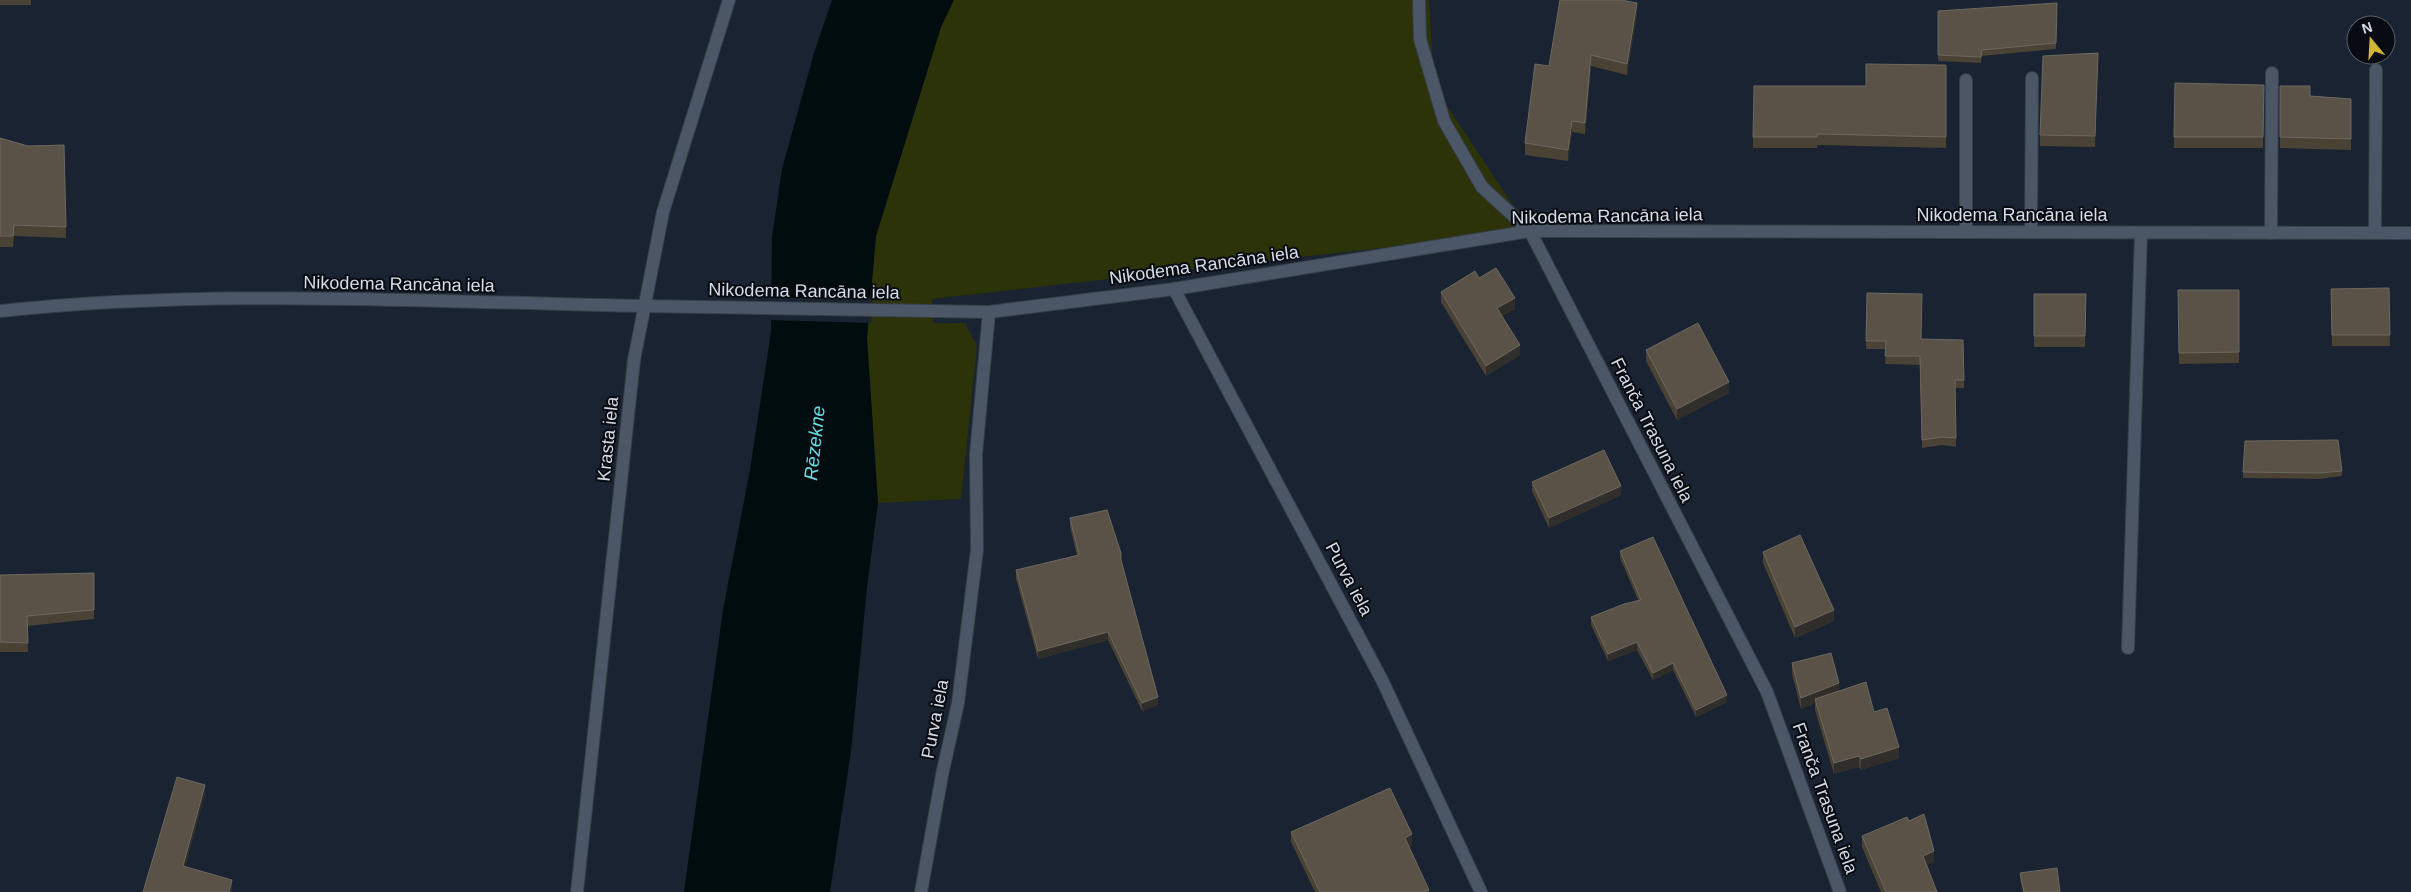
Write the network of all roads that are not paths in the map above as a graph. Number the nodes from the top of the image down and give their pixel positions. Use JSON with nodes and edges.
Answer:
{"nodes":[{"id":1,"x":729,"y":0,"type":"edge"},
{"id":2,"x":1419,"y":0,"type":"edge"},
{"id":3,"x":2376,"y":70,"type":"dead end"},
{"id":4,"x":2272,"y":73,"type":"dead end"},
{"id":5,"x":2032,"y":78,"type":"dead end"},
{"id":6,"x":1966,"y":80,"type":"dead end"},
{"id":7,"x":1530,"y":232,"type":"junction"},
{"id":8,"x":1966,"y":232,"type":"junction"},
{"id":9,"x":2031,"y":232,"type":"junction"},
{"id":10,"x":2141,"y":233,"type":"junction"},
{"id":11,"x":2271,"y":233,"type":"junction"},
{"id":12,"x":2376,"y":233,"type":"junction"},
{"id":13,"x":2411,"y":233,"type":"edge"},
{"id":14,"x":1174,"y":289,"type":"junction"},
{"id":15,"x":643,"y":306,"type":"junction"},
{"id":16,"x":0,"y":311,"type":"edge"},
{"id":17,"x":990,"y":312,"type":"junction"},
{"id":18,"x":2128,"y":648,"type":"dead end"},
{"id":19,"x":577,"y":892,"type":"edge"},
{"id":20,"x":921,"y":892,"type":"edge"},
{"id":21,"x":1481,"y":892,"type":"edge"},
{"id":22,"x":1840,"y":892,"type":"edge"}],
"edges":[{"from":1,"to":15,"type":"street","name":"Krasta iela"},
{"from":2,"to":7,"type":"street","name":"Franča Trasuna iela"},
{"from":3,"to":12,"type":"street"},
{"from":4,"to":11,"type":"street"},
{"from":5,"to":9,"type":"street"},
{"from":6,"to":8,"type":"street"},
{"from":7,"to":8,"type":"street","name":"Nikodema Rancāna iela"},
{"from":7,"to":14,"type":"street","name":"Nikodema Rancāna iela"},
{"from":7,"to":22,"type":"street","name":"Franča Trasuna iela"},
{"from":8,"to":9,"type":"street","name":"Nikodema Rancāna iela"},
{"from":9,"to":10,"type":"street","name":"Nikodema Rancāna iela"},
{"from":10,"to":11,"type":"street","name":"Nikodema Rancāna iela"},
{"from":10,"to":18,"type":"street"},
{"from":11,"to":12,"type":"street","name":"Nikodema Rancāna iela"},
{"from":12,"to":13,"type":"street","name":"Nikodema Rancāna iela"},
{"from":14,"to":17,"type":"street","name":"Nikodema Rancāna iela"},
{"from":14,"to":21,"type":"street","name":"Purva iela"},
{"from":15,"to":16,"type":"street","name":"Nikodema Rancāna iela"},
{"from":15,"to":17,"type":"street","name":"Nikodema Rancāna iela"},
{"from":15,"to":19,"type":"street","name":"Krasta iela"},
{"from":17,"to":20,"type":"street","name":"Purva iela"}]}
